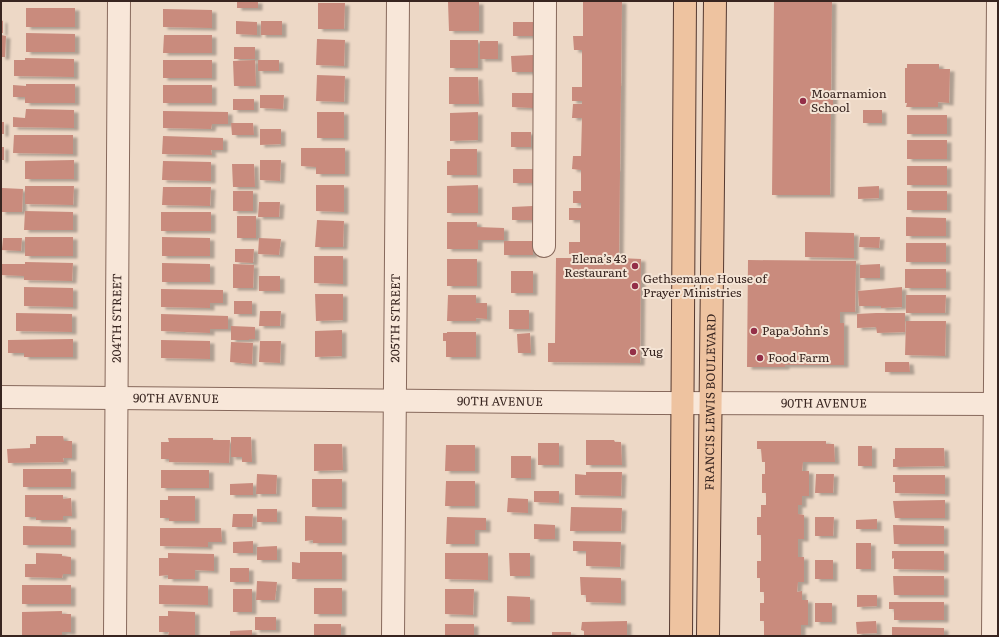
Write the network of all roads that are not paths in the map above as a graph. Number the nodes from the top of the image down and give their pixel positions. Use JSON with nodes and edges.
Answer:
{"nodes":[{"id":1,"x":119,"y":1,"type":"edge"},
{"id":2,"x":398,"y":1,"type":"edge"},
{"id":3,"x":545,"y":1,"type":"edge"},
{"id":4,"x":685,"y":1,"type":"edge"},
{"id":5,"x":715,"y":1,"type":"edge"},
{"id":6,"x":998,"y":1,"type":"edge"},
{"id":7,"x":544,"y":246,"type":"dead end"},
{"id":8,"x":1,"y":397,"type":"edge"},
{"id":9,"x":117,"y":398,"type":"junction"},
{"id":10,"x":395,"y":400,"type":"junction"},
{"id":11,"x":683,"y":403,"type":"junction"},
{"id":12,"x":710,"y":403,"type":"junction"},
{"id":13,"x":996,"y":404,"type":"edge"},
{"id":14,"x":115,"y":636,"type":"edge"},
{"id":15,"x":393,"y":636,"type":"edge"},
{"id":16,"x":680,"y":636,"type":"edge"},
{"id":17,"x":708,"y":636,"type":"edge"},
{"id":18,"x":993,"y":636,"type":"edge"}],
"edges":[{"from":1,"to":9,"type":"street","name":"204TH STREET"},
{"from":2,"to":10,"type":"street","name":"205TH STREET"},
{"from":3,"to":7,"type":"street"},
{"from":4,"to":11,"type":"main road"},
{"from":5,"to":12,"type":"main road","name":"FRANCIS LEWIS BOULEVARD"},
{"from":6,"to":13,"type":"street"},
{"from":8,"to":9,"type":"street","name":"90TH AVENUE"},
{"from":9,"to":10,"type":"street","name":"90TH AVENUE"},
{"from":9,"to":14,"type":"street","name":"204TH STREET"},
{"from":10,"to":11,"type":"street","name":"90TH AVENUE"},
{"from":10,"to":15,"type":"street","name":"205TH STREET"},
{"from":11,"to":12,"type":"street","name":"90TH AVENUE"},
{"from":11,"to":16,"type":"main road"},
{"from":12,"to":13,"type":"street","name":"90TH AVENUE"},
{"from":12,"to":17,"type":"main road","name":"FRANCIS LEWIS BOULEVARD"},
{"from":13,"to":18,"type":"street"}]}
